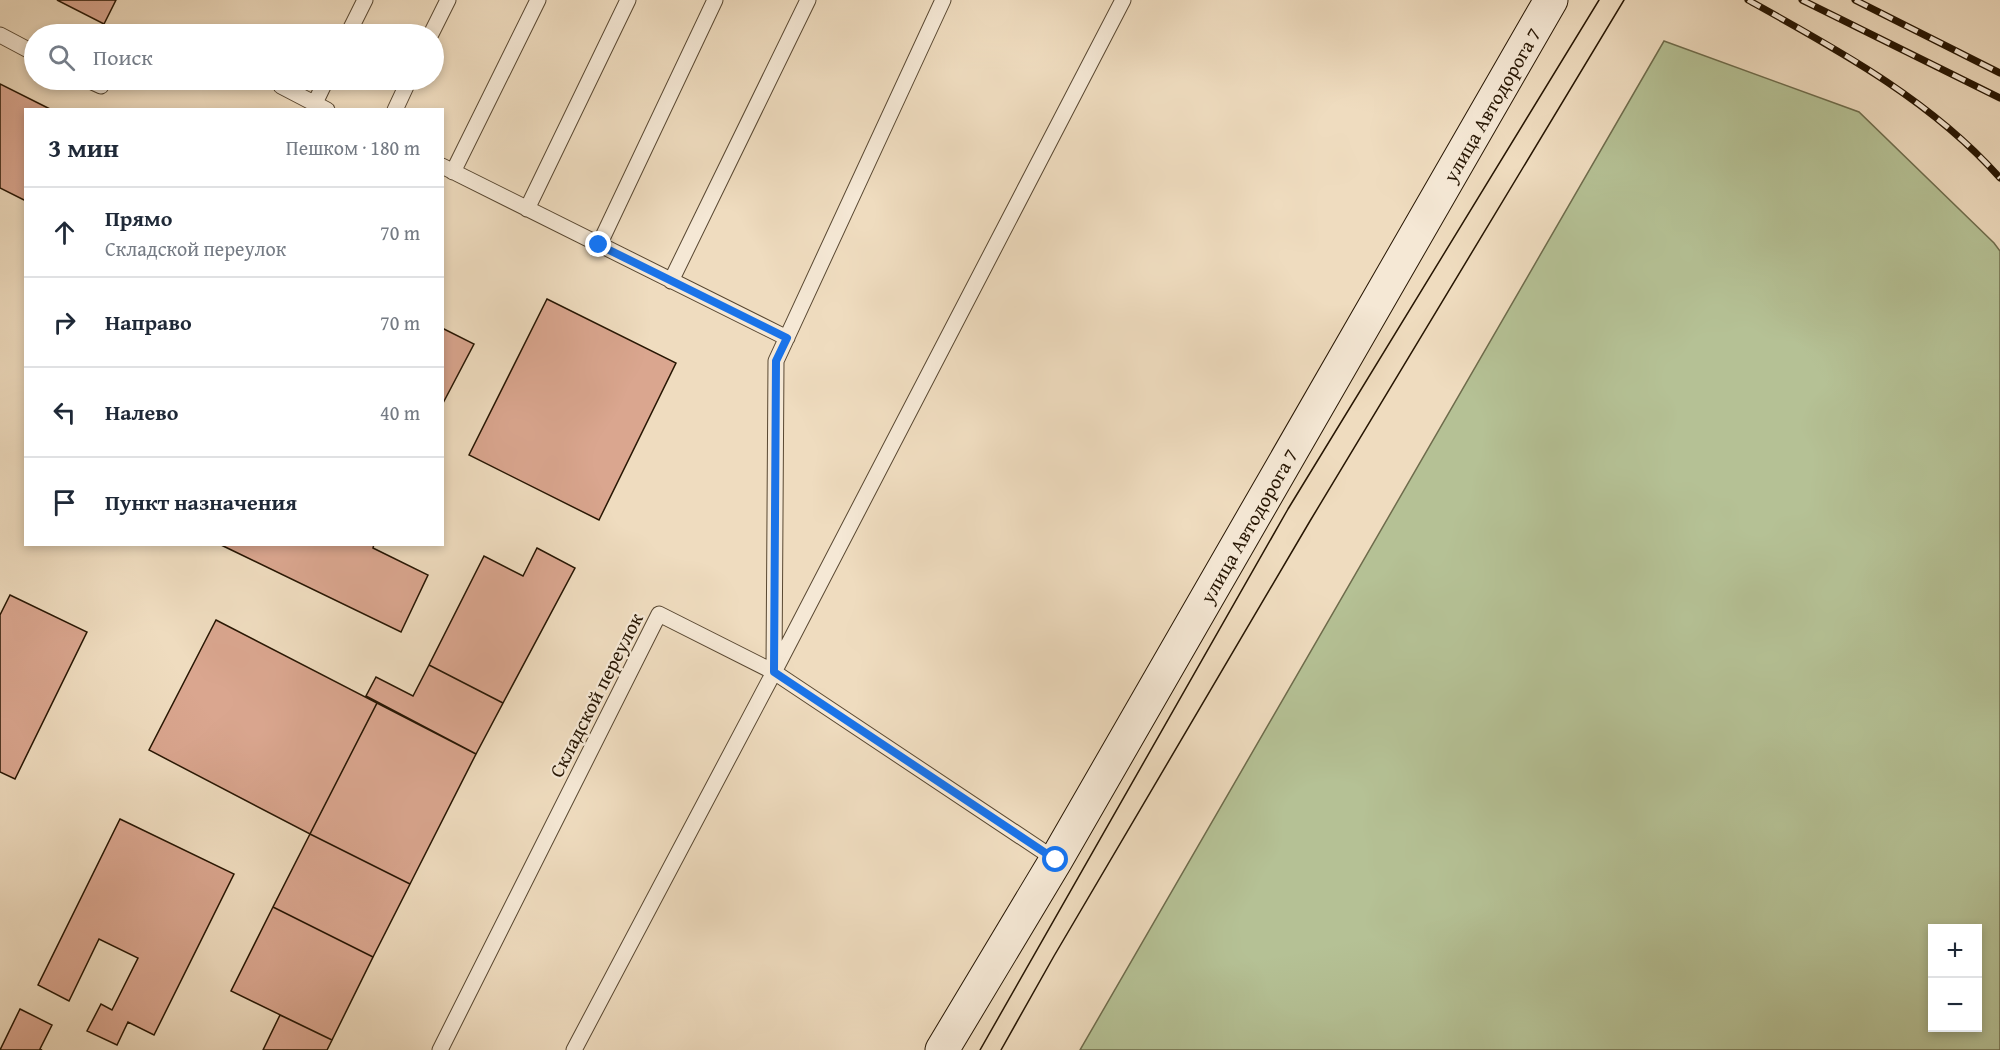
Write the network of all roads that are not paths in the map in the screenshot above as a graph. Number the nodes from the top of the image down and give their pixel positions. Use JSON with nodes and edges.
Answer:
{"nodes":[{"id":1,"x":365,"y":0,"type":"edge"},
{"id":2,"x":448,"y":0,"type":"edge"},
{"id":3,"x":538,"y":0,"type":"edge"},
{"id":4,"x":628,"y":0,"type":"edge"},
{"id":5,"x":715,"y":0,"type":"edge"},
{"id":6,"x":808,"y":0,"type":"edge"},
{"id":7,"x":943,"y":0,"type":"edge"},
{"id":8,"x":1123,"y":0,"type":"edge"},
{"id":9,"x":1551,"y":0,"type":"edge"},
{"id":10,"x":353,"y":24,"type":"edge"},
{"id":11,"x":436,"y":24,"type":"edge"},
{"id":12,"x":0,"y":35,"type":"edge"},
{"id":13,"x":24,"y":48,"type":"edge"},
{"id":14,"x":289,"y":90,"type":"edge"},
{"id":15,"x":324,"y":90,"type":"edge"},
{"id":16,"x":405,"y":90,"type":"edge"},
{"id":17,"x":321,"y":106,"type":"edge"},
{"id":18,"x":396,"y":108,"type":"edge"},
{"id":19,"x":448,"y":169,"type":"edge"},
{"id":20,"x":527,"y":209,"type":"junction"},
{"id":21,"x":599,"y":245,"type":"junction"},
{"id":22,"x":671,"y":281,"type":"junction"},
{"id":23,"x":787,"y":338,"type":"junction"},
{"id":24,"x":774,"y":672,"type":"junction"},
{"id":25,"x":1056,"y":860,"type":"junction"},
{"id":26,"x":440,"y":1050,"type":"edge"},
{"id":27,"x":574,"y":1050,"type":"edge"},
{"id":28,"x":942,"y":1050,"type":"edge"}],
"edges":[{"from":1,"to":10,"type":"lane"},
{"from":2,"to":11,"type":"lane"},
{"from":3,"to":19,"type":"lane"},
{"from":4,"to":20,"type":"lane"},
{"from":5,"to":21,"type":"lane"},
{"from":6,"to":22,"type":"lane"},
{"from":7,"to":23,"type":"lane"},
{"from":8,"to":24,"type":"lane"},
{"from":9,"to":25,"type":"street","name":"улица Автодорога 7"},
{"from":12,"to":13,"type":"lane"},
{"from":14,"to":17,"type":"lane"},
{"from":15,"to":17,"type":"lane"},
{"from":16,"to":18,"type":"lane"},
{"from":19,"to":20,"type":"lane"},
{"from":20,"to":21,"type":"lane"},
{"from":21,"to":22,"type":"lane"},
{"from":22,"to":23,"type":"lane"},
{"from":23,"to":24,"type":"lane"},
{"from":24,"to":25,"type":"lane","name":"Складской переулок"},
{"from":24,"to":26,"type":"lane","name":"Складской переулок"},
{"from":24,"to":27,"type":"lane"},
{"from":25,"to":28,"type":"street","name":"улица Автодорога 7"}]}
